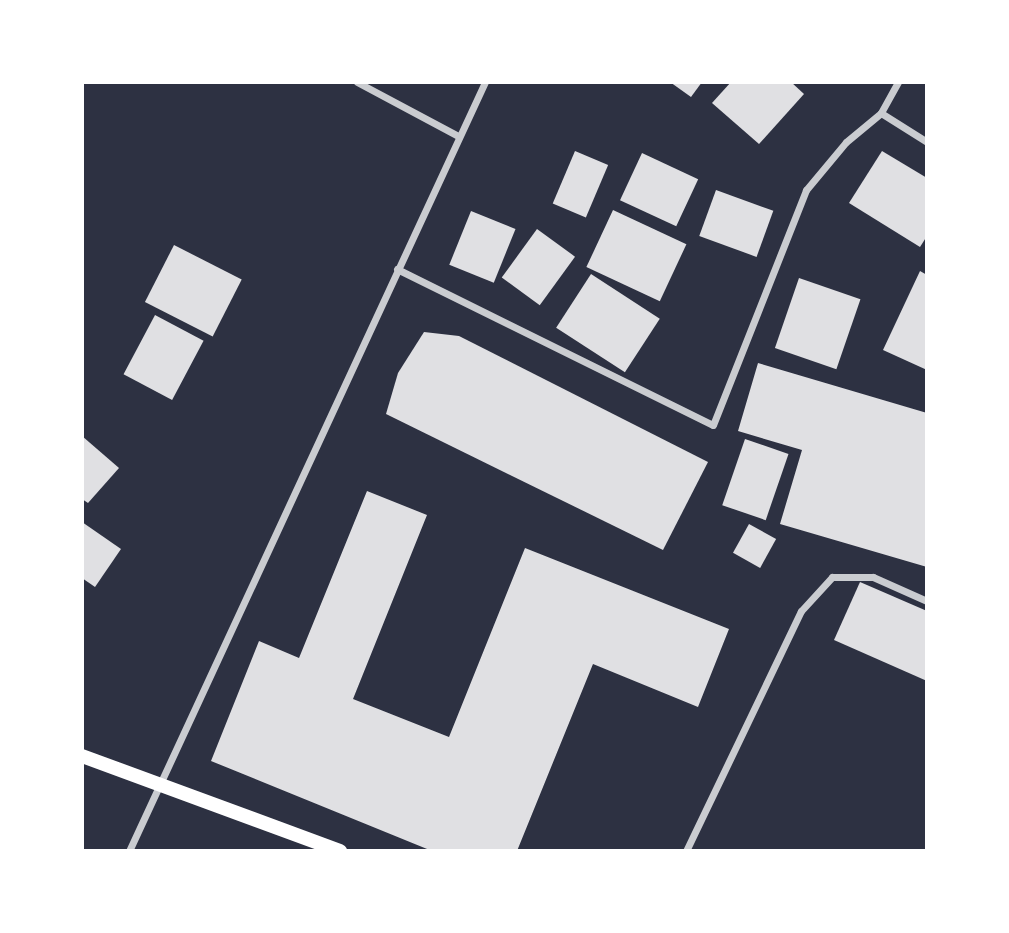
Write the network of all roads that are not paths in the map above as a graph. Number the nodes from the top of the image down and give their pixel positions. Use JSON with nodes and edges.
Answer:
{"nodes":[{"id":1,"x":357,"y":82,"type":"edge"},
{"id":2,"x":485,"y":82,"type":"edge"},
{"id":3,"x":898,"y":82,"type":"edge"},
{"id":4,"x":881,"y":113,"type":"junction"},
{"id":5,"x":458,"y":135,"type":"junction"},
{"id":6,"x":927,"y":142,"type":"edge"},
{"id":7,"x":397,"y":269,"type":"junction"},
{"id":8,"x":927,"y":601,"type":"edge"},
{"id":9,"x":82,"y":756,"type":"edge"},
{"id":10,"x":161,"y":785,"type":"junction"},
{"id":11,"x":130,"y":851,"type":"edge"},
{"id":12,"x":340,"y":851,"type":"edge"},
{"id":13,"x":686,"y":851,"type":"edge"}],
"edges":[{"from":1,"to":5,"type":"street"},
{"from":2,"to":5,"type":"street"},
{"from":3,"to":4,"type":"street"},
{"from":4,"to":6,"type":"street"},
{"from":4,"to":7,"type":"street"},
{"from":5,"to":7,"type":"street"},
{"from":7,"to":10,"type":"street"},
{"from":8,"to":13,"type":"street"},
{"from":9,"to":10,"type":"main road"},
{"from":10,"to":11,"type":"street"},
{"from":10,"to":12,"type":"main road"}]}
